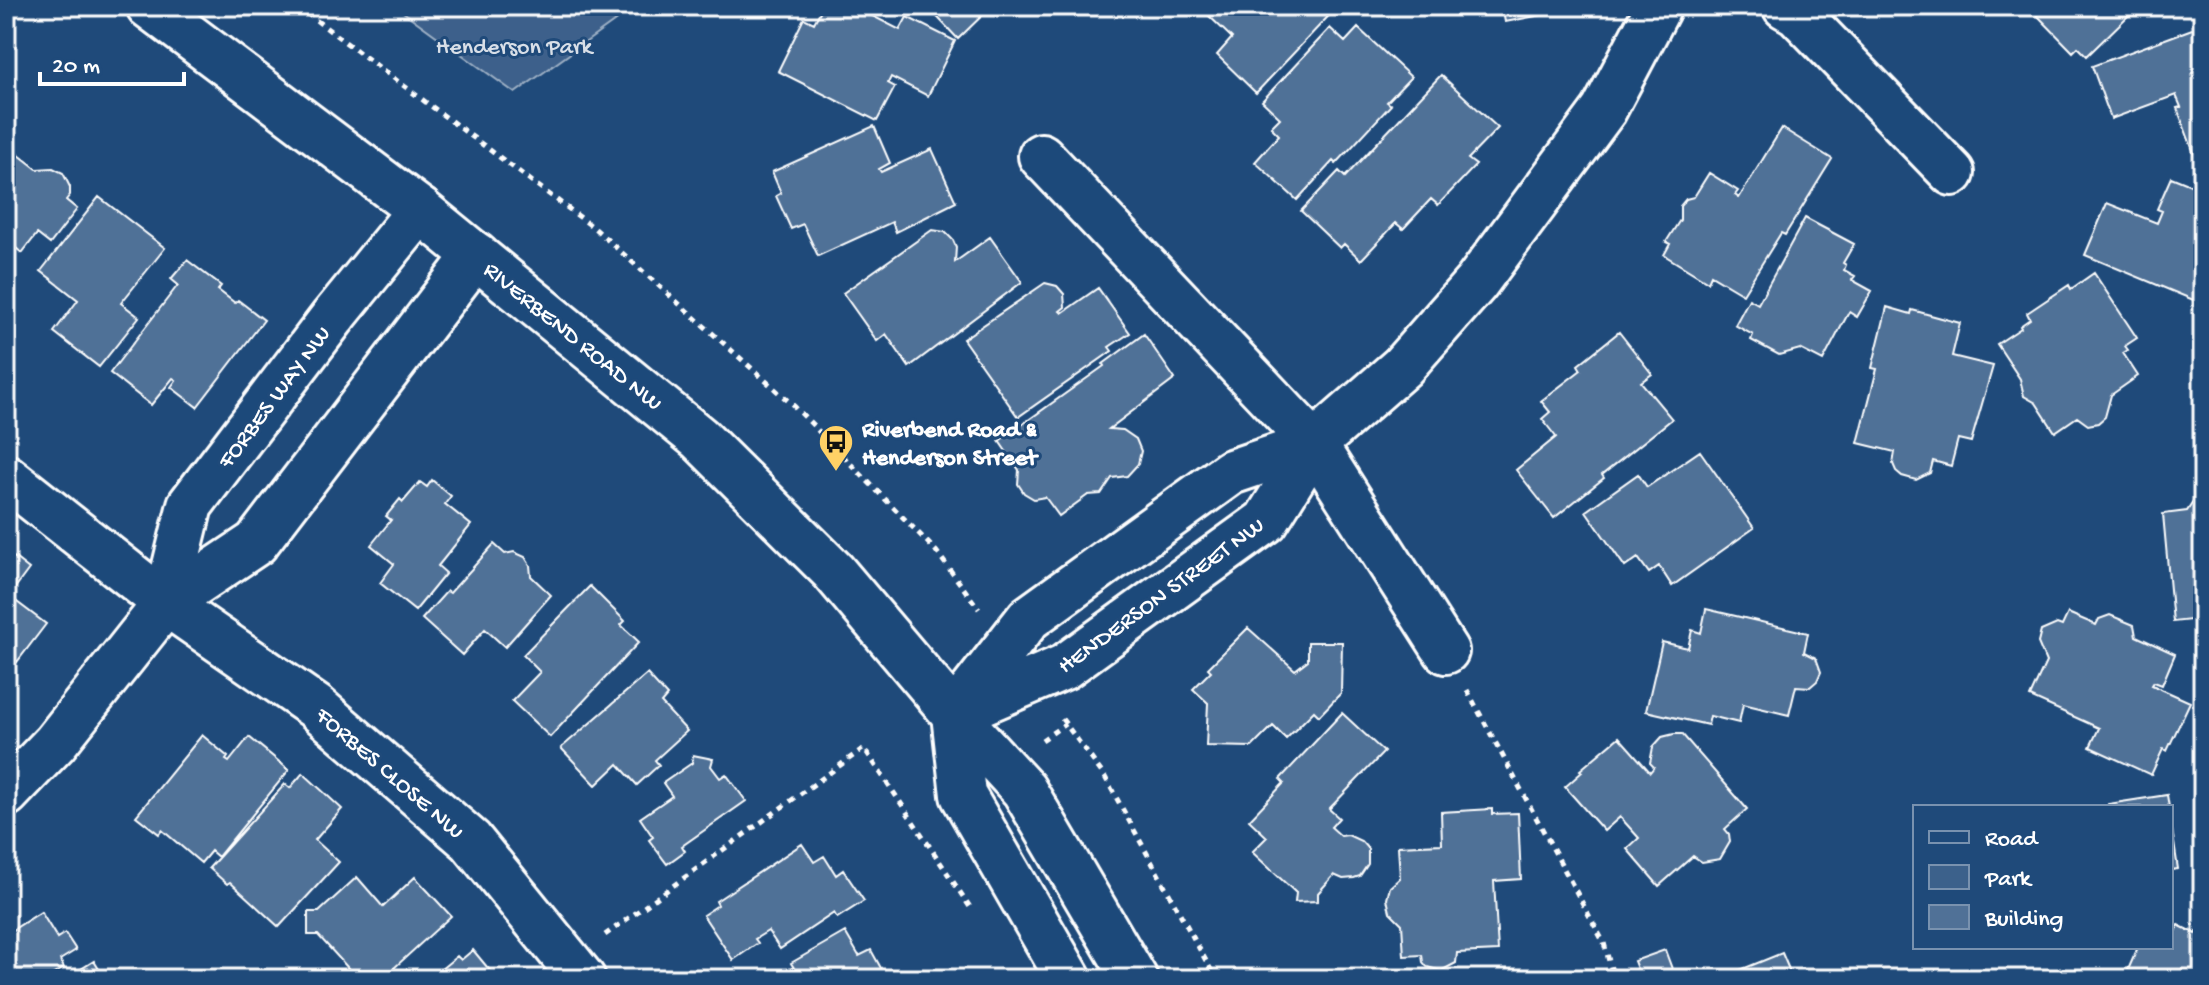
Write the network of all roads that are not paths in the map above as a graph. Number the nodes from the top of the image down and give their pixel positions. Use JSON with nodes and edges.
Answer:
{"nodes":[{"id":1,"x":149,"y":6,"type":"edge"},
{"id":2,"x":1659,"y":6,"type":"edge"},
{"id":3,"x":1785,"y":6,"type":"edge"},
{"id":4,"x":1041,"y":156,"type":"dead end"},
{"id":5,"x":1952,"y":173,"type":"dead end"},
{"id":6,"x":420,"y":210,"type":"junction"},
{"id":7,"x":476,"y":255,"type":"junction"},
{"id":8,"x":1314,"y":444,"type":"junction"},
{"id":9,"x":6,"y":477,"type":"edge"},
{"id":10,"x":166,"y":603,"type":"junction"},
{"id":11,"x":1446,"y":651,"type":"road end"},
{"id":12,"x":954,"y":714,"type":"junction"},
{"id":13,"x":6,"y":794,"type":"edge"},
{"id":14,"x":576,"y":970,"type":"edge"},
{"id":15,"x":1069,"y":979,"type":"edge"},
{"id":16,"x":1135,"y":979,"type":"edge"}],
"edges":[{"from":1,"to":6,"type":"street","name":"RIVERBEND ROAD NW"},
{"from":2,"to":8,"type":"street","name":"HENDERSON STREET NW"},
{"from":3,"to":5,"type":"street"},
{"from":4,"to":8,"type":"street"},
{"from":6,"to":7,"type":"street","name":"RIVERBEND ROAD NW"},
{"from":6,"to":10,"type":"street","name":"FORBES WAY NW"},
{"from":7,"to":10,"type":"street","name":"FORBES WAY NW"},
{"from":7,"to":12,"type":"street","name":"RIVERBEND ROAD NW"},
{"from":8,"to":11,"type":"street"},
{"from":8,"to":12,"type":"street","name":"HENDERSON STREET NW"},
{"from":8,"to":12,"type":"street","name":"HENDERSON STREET NW"},
{"from":9,"to":10,"type":"street","name":"FORBES CLOSE NW"},
{"from":10,"to":13,"type":"street","name":"FORBES WAY NW"},
{"from":10,"to":14,"type":"street","name":"FORBES CLOSE NW"},
{"from":12,"to":15,"type":"street"},
{"from":12,"to":16,"type":"street","name":"RIVERBEND ROAD NW"}]}
